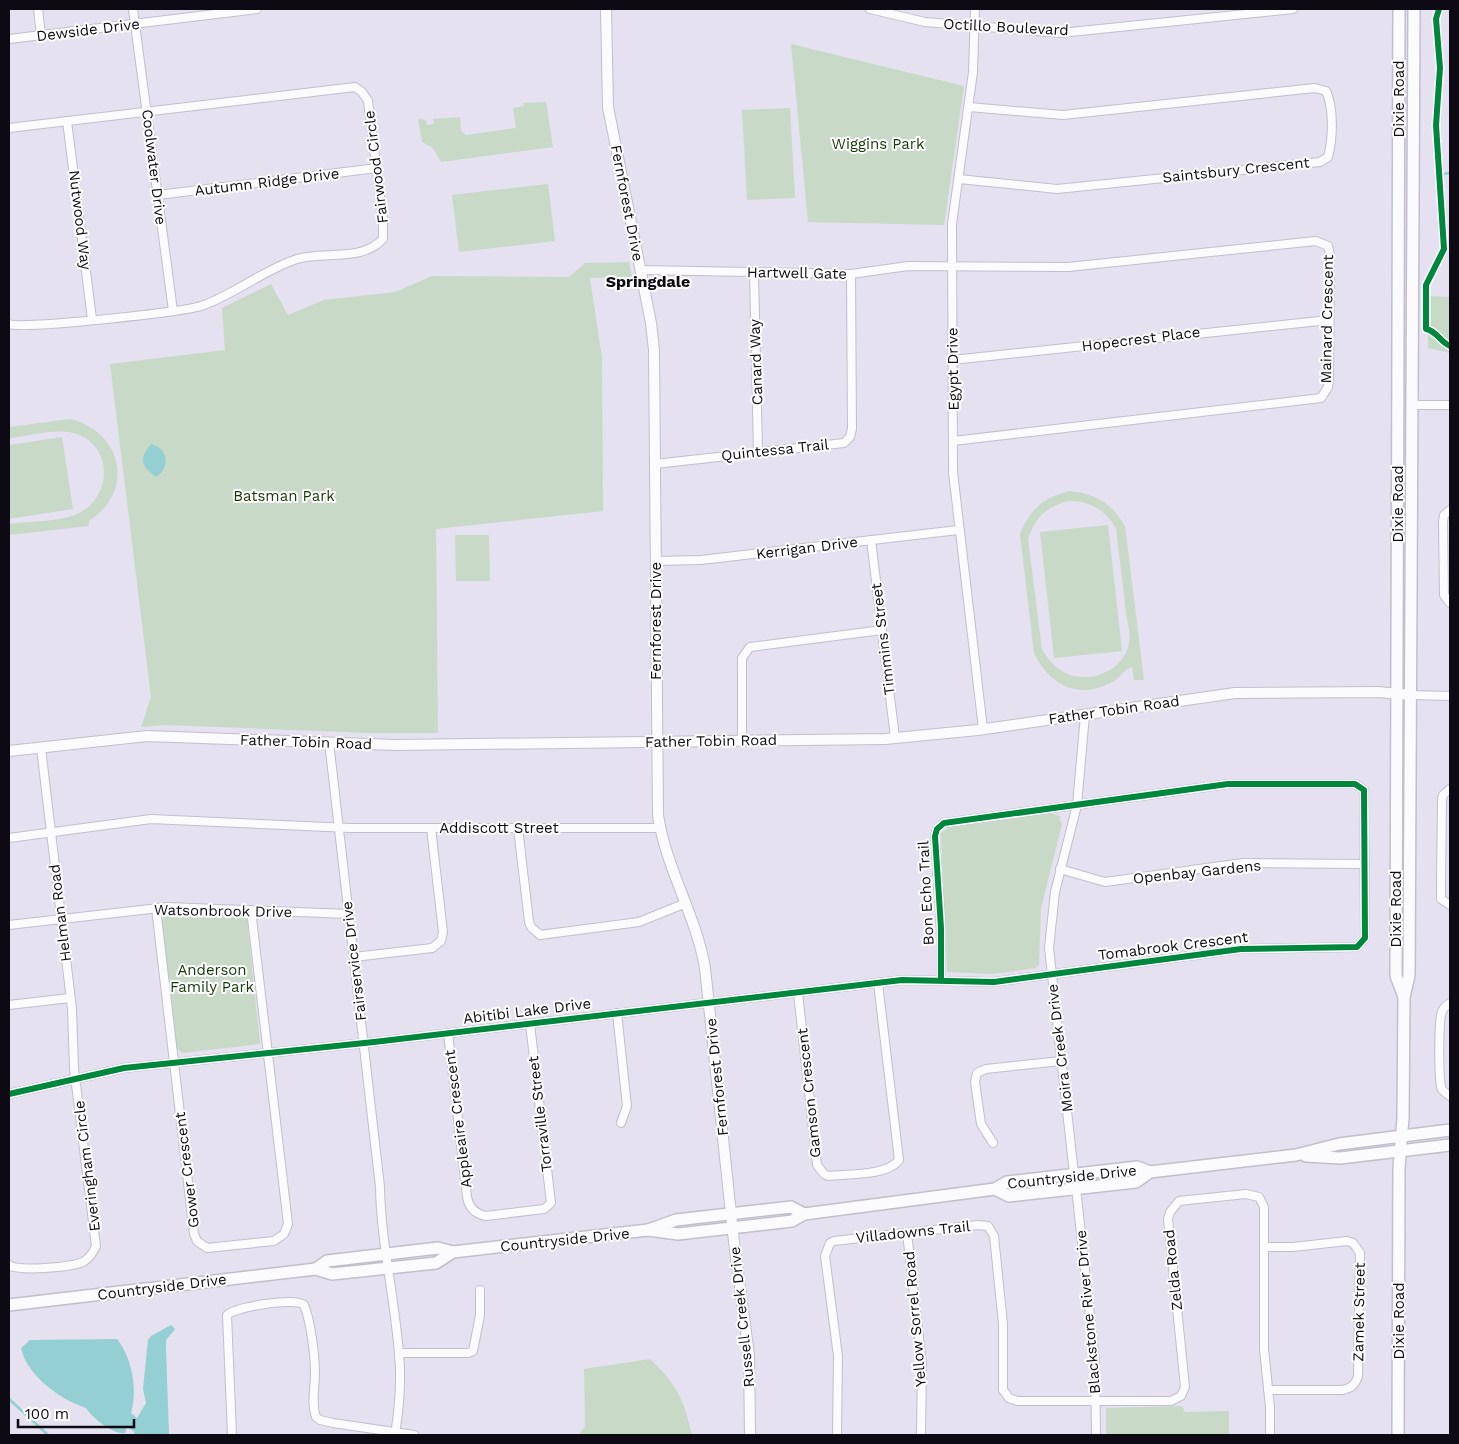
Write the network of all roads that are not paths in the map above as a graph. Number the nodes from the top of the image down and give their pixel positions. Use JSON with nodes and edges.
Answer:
{"nodes":[{"id":1,"x":38,"y":9,"type":"edge"},
{"id":2,"x":133,"y":9,"type":"edge"},
{"id":3,"x":257,"y":9,"type":"edge"},
{"id":4,"x":606,"y":9,"type":"edge"},
{"id":5,"x":872,"y":9,"type":"edge"},
{"id":6,"x":975,"y":9,"type":"edge"},
{"id":7,"x":1293,"y":9,"type":"edge"},
{"id":8,"x":1399,"y":9,"type":"edge"},
{"id":9,"x":1414,"y":9,"type":"edge"},
{"id":10,"x":228,"y":11,"type":"edge"},
{"id":11,"x":135,"y":24,"type":"junction"},
{"id":12,"x":975,"y":27,"type":"junction"},
{"id":13,"x":42,"y":36,"type":"junction"},
{"id":14,"x":9,"y":40,"type":"edge"},
{"id":15,"x":969,"y":107,"type":"junction"},
{"id":16,"x":147,"y":113,"type":"junction"},
{"id":17,"x":68,"y":121,"type":"junction"},
{"id":18,"x":9,"y":128,"type":"edge"},
{"id":19,"x":377,"y":168,"type":"junction"},
{"id":20,"x":959,"y":179,"type":"junction"},
{"id":21,"x":158,"y":195,"type":"junction"},
{"id":22,"x":952,"y":266,"type":"junction"},
{"id":23,"x":640,"y":270,"type":"junction"},
{"id":24,"x":754,"y":272,"type":"junction"},
{"id":25,"x":851,"y":274,"type":"junction"},
{"id":26,"x":173,"y":311,"type":"junction"},
{"id":27,"x":92,"y":320,"type":"junction"},
{"id":28,"x":1329,"y":320,"type":"junction"},
{"id":29,"x":9,"y":324,"type":"edge"},
{"id":30,"x":952,"y":360,"type":"junction"},
{"id":31,"x":1413,"y":405,"type":"junction"},
{"id":32,"x":1450,"y":405,"type":"edge"},
{"id":33,"x":953,"y":441,"type":"junction"},
{"id":34,"x":758,"y":452,"type":"junction"},
{"id":35,"x":655,"y":464,"type":"junction"},
{"id":36,"x":1450,"y":510,"type":"edge"},
{"id":37,"x":958,"y":530,"type":"junction"},
{"id":38,"x":871,"y":540,"type":"junction"},
{"id":39,"x":656,"y":562,"type":"junction"},
{"id":40,"x":1450,"y":603,"type":"edge"},
{"id":41,"x":882,"y":630,"type":"junction"},
{"id":42,"x":1397,"y":693,"type":"junction"},
{"id":43,"x":1411,"y":694,"type":"junction"},
{"id":44,"x":1450,"y":696,"type":"edge"},
{"id":45,"x":1085,"y":715,"type":"junction"},
{"id":46,"x":983,"y":729,"type":"junction"},
{"id":47,"x":895,"y":738,"type":"junction"},
{"id":48,"x":742,"y":740,"type":"junction"},
{"id":49,"x":328,"y":742,"type":"junction"},
{"id":50,"x":656,"y":742,"type":"junction"},
{"id":51,"x":41,"y":748,"type":"junction"},
{"id":52,"x":9,"y":750,"type":"edge"},
{"id":53,"x":1450,"y":789,"type":"edge"},
{"id":54,"x":1077,"y":805,"type":"junction"},
{"id":55,"x":338,"y":828,"type":"junction"},
{"id":56,"x":431,"y":828,"type":"junction"},
{"id":57,"x":518,"y":828,"type":"junction"},
{"id":58,"x":660,"y":828,"type":"junction"},
{"id":59,"x":50,"y":834,"type":"junction"},
{"id":60,"x":9,"y":838,"type":"edge"},
{"id":61,"x":1365,"y":864,"type":"junction"},
{"id":62,"x":1060,"y":869,"type":"junction"},
{"id":63,"x":686,"y":903,"type":"junction"},
{"id":64,"x":1450,"y":905,"type":"edge"},
{"id":65,"x":156,"y":908,"type":"junction"},
{"id":66,"x":251,"y":910,"type":"junction"},
{"id":67,"x":348,"y":914,"type":"junction"},
{"id":68,"x":61,"y":919,"type":"junction"},
{"id":69,"x":9,"y":925,"type":"edge"},
{"id":70,"x":354,"y":957,"type":"junction"},
{"id":71,"x":1051,"y":974,"type":"junction"},
{"id":72,"x":941,"y":981,"type":"junction"},
{"id":73,"x":878,"y":983,"type":"junction"},
{"id":74,"x":798,"y":993,"type":"junction"},
{"id":75,"x":1404,"y":997,"type":"junction"},
{"id":76,"x":70,"y":998,"type":"junction"},
{"id":77,"x":709,"y":1003,"type":"junction"},
{"id":78,"x":1450,"y":1003,"type":"edge"},
{"id":79,"x":9,"y":1005,"type":"edge"},
{"id":80,"x":617,"y":1013,"type":"junction"},
{"id":81,"x":530,"y":1024,"type":"junction"},
{"id":82,"x":448,"y":1033,"type":"junction"},
{"id":83,"x":363,"y":1043,"type":"junction"},
{"id":84,"x":268,"y":1052,"type":"junction"},
{"id":85,"x":1061,"y":1061,"type":"junction"},
{"id":86,"x":174,"y":1062,"type":"junction"},
{"id":87,"x":76,"y":1078,"type":"junction"},
{"id":88,"x":9,"y":1094,"type":"edge"},
{"id":89,"x":1450,"y":1096,"type":"edge"},
{"id":90,"x":621,"y":1122,"type":"dead end"},
{"id":91,"x":1450,"y":1130,"type":"edge"},
{"id":92,"x":1402,"y":1136,"type":"junction"},
{"id":93,"x":992,"y":1143,"type":"dead end"},
{"id":94,"x":1450,"y":1145,"type":"edge"},
{"id":95,"x":1400,"y":1151,"type":"junction"},
{"id":96,"x":1296,"y":1156,"type":"junction"},
{"id":97,"x":1150,"y":1172,"type":"junction"},
{"id":98,"x":1074,"y":1174,"type":"junction"},
{"id":99,"x":995,"y":1188,"type":"junction"},
{"id":100,"x":1076,"y":1188,"type":"junction"},
{"id":101,"x":551,"y":1203,"type":"joint"},
{"id":102,"x":731,"y":1213,"type":"junction"},
{"id":103,"x":804,"y":1214,"type":"junction"},
{"id":104,"x":732,"y":1228,"type":"junction"},
{"id":105,"x":648,"y":1230,"type":"junction"},
{"id":106,"x":907,"y":1233,"type":"junction"},
{"id":107,"x":1264,"y":1247,"type":"junction"},
{"id":108,"x":452,"y":1252,"type":"junction"},
{"id":109,"x":386,"y":1254,"type":"junction"},
{"id":110,"x":9,"y":1265,"type":"edge"},
{"id":111,"x":387,"y":1268,"type":"junction"},
{"id":112,"x":316,"y":1269,"type":"junction"},
{"id":113,"x":480,"y":1290,"type":"dead end"},
{"id":114,"x":9,"y":1305,"type":"edge"},
{"id":115,"x":399,"y":1353,"type":"junction"},
{"id":116,"x":1268,"y":1390,"type":"junction"},
{"id":117,"x":1096,"y":1402,"type":"junction"},
{"id":118,"x":395,"y":1434,"type":"edge"},
{"id":119,"x":232,"y":1435,"type":"edge"},
{"id":120,"x":414,"y":1435,"type":"edge"},
{"id":121,"x":750,"y":1435,"type":"edge"},
{"id":122,"x":837,"y":1435,"type":"edge"},
{"id":123,"x":921,"y":1435,"type":"edge"},
{"id":124,"x":1096,"y":1435,"type":"edge"},
{"id":125,"x":1270,"y":1435,"type":"edge"},
{"id":126,"x":1398,"y":1435,"type":"edge"}],
"edges":[{"from":1,"to":13,"type":"street"},
{"from":2,"to":11,"type":"street","name":"Coolwater Drive"},
{"from":3,"to":10,"type":"street","name":"Dewside Drive"},
{"from":4,"to":23,"type":"street","name":"Fernforest Drive"},
{"from":5,"to":12,"type":"street","name":"Octillo Boulevard"},
{"from":6,"to":12,"type":"street","name":"Egypt Drive"},
{"from":7,"to":12,"type":"street","name":"Octillo Boulevard"},
{"from":8,"to":42,"type":"main road","name":"Dixie Road"},
{"from":9,"to":31,"type":"main road","name":"Dixie Road"},
{"from":10,"to":11,"type":"street","name":"Dewside Drive"},
{"from":11,"to":13,"type":"street","name":"Dewside Drive"},
{"from":11,"to":16,"type":"street","name":"Coolwater Drive"},
{"from":12,"to":15,"type":"street","name":"Egypt Drive"},
{"from":13,"to":14,"type":"street","name":"Dewside Drive"},
{"from":15,"to":20,"type":"street","name":"Egypt Drive"},
{"from":15,"to":20,"type":"street","name":"Saintsbury Crescent"},
{"from":16,"to":17,"type":"street","name":"Fairwood Circle"},
{"from":16,"to":19,"type":"street","name":"Fairwood Circle"},
{"from":16,"to":21,"type":"street","name":"Coolwater Drive"},
{"from":17,"to":18,"type":"street","name":"Fairwood Circle"},
{"from":17,"to":27,"type":"street","name":"Nutwood Way"},
{"from":19,"to":21,"type":"street","name":"Autumn Ridge Drive"},
{"from":19,"to":26,"type":"street","name":"Fairwood Circle"},
{"from":20,"to":22,"type":"street","name":"Egypt Drive"},
{"from":21,"to":26,"type":"street","name":"Coolwater Drive"},
{"from":22,"to":25,"type":"street","name":"Hartwell Gate"},
{"from":22,"to":28,"type":"street","name":"Mainard Crescent"},
{"from":22,"to":30,"type":"street","name":"Egypt Drive"},
{"from":23,"to":24,"type":"street","name":"Hartwell Gate"},
{"from":23,"to":35,"type":"street","name":"Fernforest Drive"},
{"from":24,"to":25,"type":"street","name":"Hartwell Gate"},
{"from":24,"to":34,"type":"street","name":"Canard Way"},
{"from":25,"to":34,"type":"street","name":"Quintessa Trail"},
{"from":26,"to":27,"type":"street","name":"Fairwood Circle"},
{"from":27,"to":29,"type":"street","name":"Fairwood Circle"},
{"from":28,"to":30,"type":"street","name":"Hopecrest Place"},
{"from":28,"to":33,"type":"street","name":"Mainard Crescent"},
{"from":30,"to":33,"type":"street","name":"Egypt Drive"},
{"from":31,"to":32,"type":"street"},
{"from":31,"to":43,"type":"main road","name":"Dixie Road"},
{"from":33,"to":37,"type":"street","name":"Egypt Drive"},
{"from":34,"to":35,"type":"street","name":"Quintessa Trail"},
{"from":35,"to":39,"type":"street","name":"Fernforest Drive"},
{"from":36,"to":40,"type":"street"},
{"from":37,"to":38,"type":"street","name":"Kerrigan Drive"},
{"from":37,"to":46,"type":"street","name":"Egypt Drive"},
{"from":38,"to":39,"type":"street","name":"Kerrigan Drive"},
{"from":38,"to":41,"type":"street","name":"Timmins Street"},
{"from":39,"to":50,"type":"street","name":"Fernforest Drive"},
{"from":41,"to":47,"type":"street","name":"Timmins Street"},
{"from":41,"to":48,"type":"street"},
{"from":42,"to":43,"type":"street","name":"Father Tobin Road"},
{"from":42,"to":45,"type":"street","name":"Father Tobin Road"},
{"from":42,"to":75,"type":"main road","name":"Dixie Road"},
{"from":43,"to":44,"type":"street"},
{"from":43,"to":75,"type":"main road","name":"Dixie Road"},
{"from":45,"to":46,"type":"street","name":"Father Tobin Road"},
{"from":45,"to":54,"type":"street","name":"Moira Creek Drive"},
{"from":46,"to":47,"type":"street","name":"Father Tobin Road"},
{"from":47,"to":48,"type":"street","name":"Father Tobin Road"},
{"from":48,"to":50,"type":"street","name":"Father Tobin Road"},
{"from":49,"to":50,"type":"street","name":"Father Tobin Road"},
{"from":49,"to":51,"type":"street","name":"Father Tobin Road"},
{"from":49,"to":55,"type":"street","name":"Fairservice Drive"},
{"from":50,"to":58,"type":"street","name":"Fernforest Drive"},
{"from":51,"to":52,"type":"street","name":"Father Tobin Road"},
{"from":51,"to":59,"type":"street","name":"Helman Road"},
{"from":53,"to":64,"type":"street"},
{"from":54,"to":61,"type":"street","name":"Tomabrook Crescent"},
{"from":54,"to":62,"type":"street","name":"Moira Creek Drive"},
{"from":54,"to":72,"type":"street","name":"Bon Echo Trail"},
{"from":55,"to":56,"type":"street","name":"Addiscott Street"},
{"from":55,"to":59,"type":"street"},
{"from":55,"to":67,"type":"street","name":"Fairservice Drive"},
{"from":56,"to":57,"type":"street","name":"Addiscott Street"},
{"from":56,"to":70,"type":"street"},
{"from":57,"to":58,"type":"street","name":"Addiscott Street"},
{"from":57,"to":63,"type":"street"},
{"from":58,"to":63,"type":"street","name":"Fernforest Drive"},
{"from":59,"to":60,"type":"street"},
{"from":59,"to":68,"type":"street","name":"Helman Road"},
{"from":61,"to":62,"type":"street","name":"Openbay Gardens"},
{"from":61,"to":71,"type":"street","name":"Tomabrook Crescent"},
{"from":62,"to":71,"type":"street","name":"Moira Creek Drive"},
{"from":63,"to":77,"type":"street","name":"Fernforest Drive"},
{"from":65,"to":66,"type":"street","name":"Watsonbrook Drive"},
{"from":65,"to":68,"type":"street","name":"Watsonbrook Drive"},
{"from":65,"to":86,"type":"street"},
{"from":66,"to":67,"type":"street","name":"Watsonbrook Drive"},
{"from":66,"to":84,"type":"street"},
{"from":67,"to":70,"type":"street","name":"Fairservice Drive"},
{"from":68,"to":69,"type":"street","name":"Watsonbrook Drive"},
{"from":68,"to":76,"type":"street","name":"Helman Road"},
{"from":70,"to":83,"type":"street","name":"Fairservice Drive"},
{"from":71,"to":72,"type":"street","name":"Abitibi Lake Drive"},
{"from":71,"to":85,"type":"street","name":"Moira Creek Drive"},
{"from":72,"to":73,"type":"street","name":"Abitibi Lake Drive"},
{"from":73,"to":74,"type":"street","name":"Abitibi Lake Drive"},
{"from":73,"to":74,"type":"street","name":"Gamson Crescent"},
{"from":74,"to":77,"type":"street","name":"Abitibi Lake Drive"},
{"from":75,"to":92,"type":"main road","name":"Dixie Road"},
{"from":76,"to":79,"type":"street"},
{"from":76,"to":87,"type":"street","name":"Helman Road"},
{"from":77,"to":80,"type":"street","name":"Abitibi Lake Drive"},
{"from":77,"to":102,"type":"street","name":"Fernforest Drive"},
{"from":78,"to":89,"type":"street"},
{"from":80,"to":81,"type":"street","name":"Abitibi Lake Drive"},
{"from":80,"to":90,"type":"street"},
{"from":81,"to":82,"type":"street","name":"Abitibi Lake Drive"},
{"from":81,"to":101,"type":"street","name":"Torraville Street"},
{"from":82,"to":83,"type":"street","name":"Abitibi Lake Drive"},
{"from":82,"to":101,"type":"street","name":"Appleaire Crescent"},
{"from":83,"to":84,"type":"street","name":"Abitibi Lake Drive"},
{"from":83,"to":109,"type":"street","name":"Fairservice Drive"},
{"from":84,"to":86,"type":"street","name":"Abitibi Lake Drive"},
{"from":84,"to":86,"type":"street","name":"Gower Crescent"},
{"from":85,"to":93,"type":"street"},
{"from":85,"to":98,"type":"street","name":"Moira Creek Drive"},
{"from":86,"to":87,"type":"street","name":"Abitibi Lake Drive"},
{"from":87,"to":88,"type":"street","name":"Abitibi Lake Drive"},
{"from":87,"to":110,"type":"street","name":"Everingham Circle"},
{"from":91,"to":92,"type":"main road","name":"Countryside Drive"},
{"from":92,"to":95,"type":"main road","name":"Dixie Road"},
{"from":92,"to":96,"type":"main road","name":"Countryside Drive"},
{"from":94,"to":95,"type":"main road","name":"Countryside Drive"},
{"from":95,"to":96,"type":"main road","name":"Countryside Drive"},
{"from":95,"to":126,"type":"main road","name":"Dixie Road"},
{"from":96,"to":97,"type":"main road","name":"Countryside Drive"},
{"from":97,"to":98,"type":"main road","name":"Countryside Drive"},
{"from":97,"to":100,"type":"main road","name":"Countryside Drive"},
{"from":98,"to":99,"type":"main road","name":"Countryside Drive"},
{"from":98,"to":100,"type":"street"},
{"from":99,"to":100,"type":"main road","name":"Countryside Drive"},
{"from":99,"to":103,"type":"main road","name":"Countryside Drive"},
{"from":100,"to":117,"type":"street","name":"Blackstone River Drive"},
{"from":102,"to":103,"type":"main road","name":"Countryside Drive"},
{"from":102,"to":104,"type":"street","name":"Fernforest Drive"},
{"from":102,"to":105,"type":"main road","name":"Countryside Drive"},
{"from":103,"to":104,"type":"main road","name":"Countryside Drive"},
{"from":104,"to":105,"type":"main road","name":"Countryside Drive"},
{"from":104,"to":121,"type":"street","name":"Russell Creek Drive"},
{"from":105,"to":108,"type":"main road","name":"Countryside Drive"},
{"from":106,"to":117,"type":"street","name":"Villadowns Trail"},
{"from":106,"to":122,"type":"street","name":"Villadowns Trail"},
{"from":106,"to":123,"type":"street","name":"Yellow Sorrel Road"},
{"from":107,"to":116,"type":"street","name":"Zelda Road"},
{"from":107,"to":116,"type":"street","name":"Zamek Street"},
{"from":107,"to":117,"type":"street","name":"Zelda Road"},
{"from":108,"to":109,"type":"main road","name":"Countryside Drive"},
{"from":108,"to":111,"type":"main road","name":"Countryside Drive"},
{"from":109,"to":111,"type":"street","name":"Fairservice Drive"},
{"from":109,"to":112,"type":"main road","name":"Countryside Drive"},
{"from":111,"to":112,"type":"main road","name":"Countryside Drive"},
{"from":111,"to":115,"type":"street","name":"Fairservice Drive"},
{"from":112,"to":114,"type":"main road","name":"Countryside Drive"},
{"from":113,"to":115,"type":"street"},
{"from":115,"to":118,"type":"street","name":"Fairservice Drive"},
{"from":116,"to":125,"type":"street","name":"Zelda Road"},
{"from":117,"to":124,"type":"street","name":"Blackstone River Drive"},
{"from":118,"to":119,"type":"street"},
{"from":118,"to":120,"type":"street"}]}
